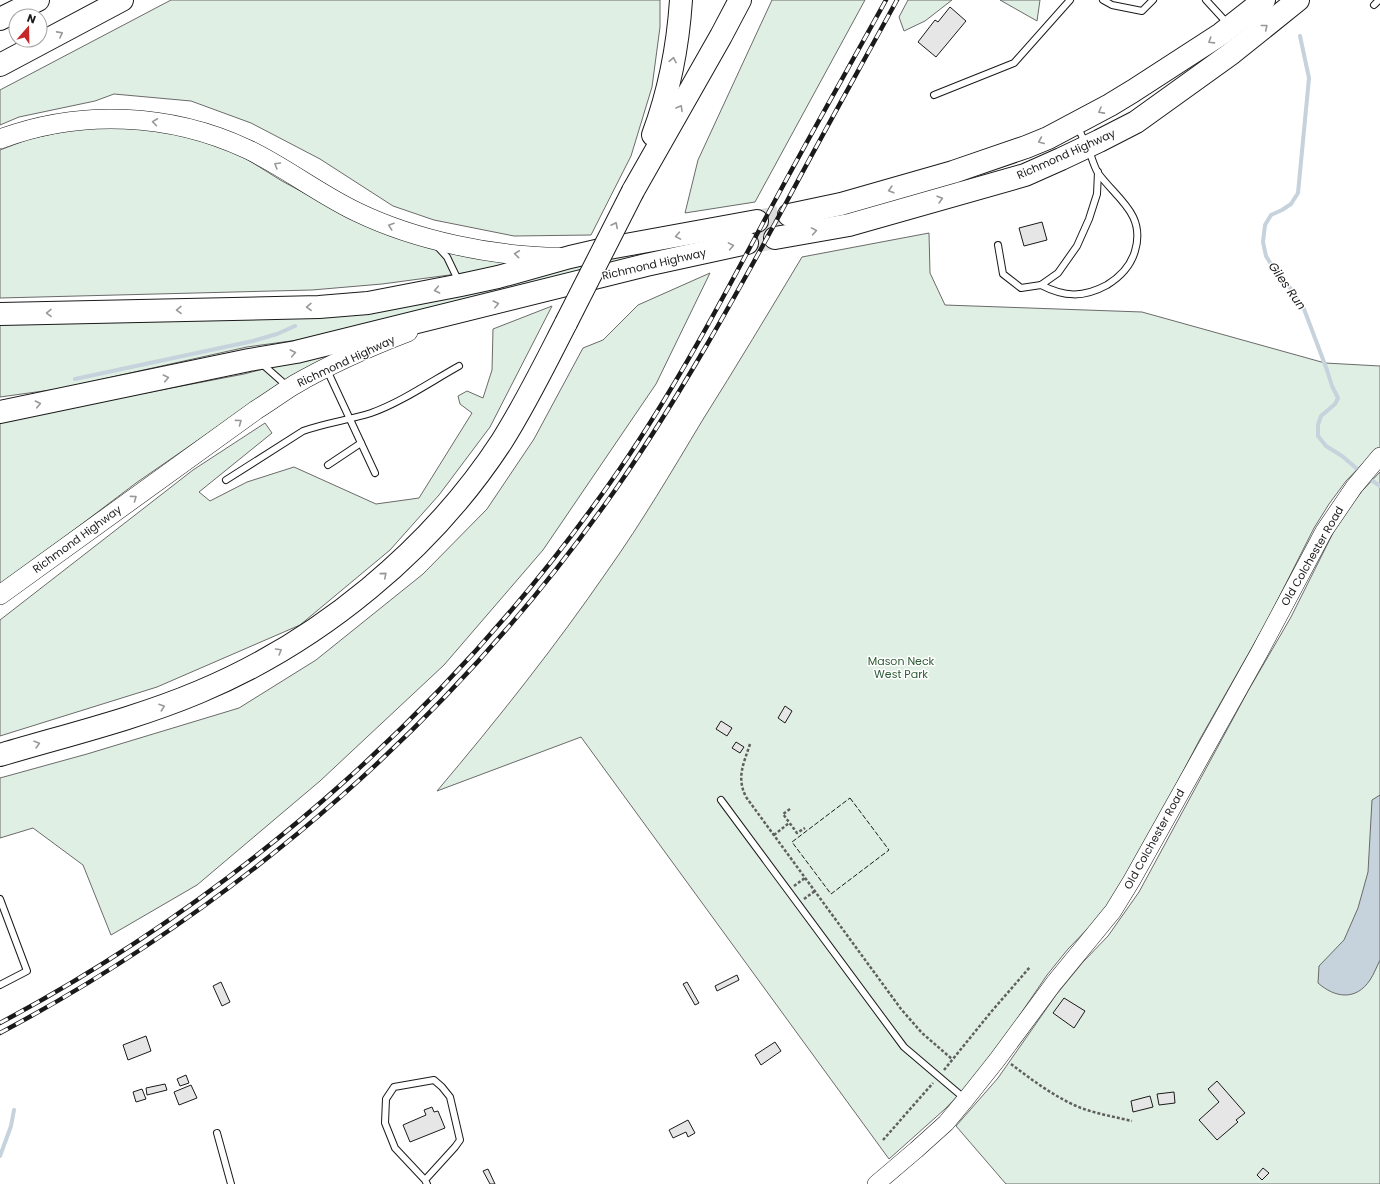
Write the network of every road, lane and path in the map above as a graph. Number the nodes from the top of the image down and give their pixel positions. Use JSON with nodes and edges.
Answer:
{"nodes":[{"id":1,"x":38,"y":0,"type":"edge"},
{"id":2,"x":122,"y":0,"type":"edge"},
{"id":3,"x":681,"y":0,"type":"edge"},
{"id":4,"x":740,"y":0,"type":"edge"},
{"id":5,"x":1070,"y":0,"type":"edge"},
{"id":6,"x":1103,"y":0,"type":"edge"},
{"id":7,"x":1153,"y":0,"type":"edge"},
{"id":8,"x":1206,"y":0,"type":"edge"},
{"id":9,"x":1264,"y":0,"type":"edge"},
{"id":10,"x":1298,"y":0,"type":"edge"},
{"id":11,"x":1379,"y":0,"type":"edge"},
{"id":12,"x":1374,"y":5,"type":"dead end"},
{"id":13,"x":4,"y":17,"type":"edge"},
{"id":14,"x":1238,"y":34,"type":"junction"},
{"id":15,"x":0,"y":65,"type":"edge"},
{"id":16,"x":934,"y":95,"type":"dead end"},
{"id":17,"x":1077,"y":124,"type":"junction"},
{"id":18,"x":0,"y":139,"type":"edge"},
{"id":19,"x":1087,"y":147,"type":"junction"},
{"id":20,"x":1098,"y":172,"type":"junction"},
{"id":21,"x":633,"y":191,"type":"junction"},
{"id":22,"x":789,"y":215,"type":"tunnel mouth"},
{"id":23,"x":757,"y":221,"type":"tunnel mouth"},
{"id":24,"x":430,"y":238,"type":"junction"},
{"id":25,"x":775,"y":238,"type":"tunnel mouth"},
{"id":26,"x":747,"y":243,"type":"tunnel mouth"},
{"id":27,"x":998,"y":245,"type":"dead end"},
{"id":28,"x":570,"y":257,"type":"junction"},
{"id":29,"x":461,"y":285,"type":"junction"},
{"id":30,"x":1041,"y":285,"type":"junction"},
{"id":31,"x":458,"y":312,"type":"junction"},
{"id":32,"x":0,"y":314,"type":"edge"},
{"id":33,"x":256,"y":359,"type":"junction"},
{"id":34,"x":459,"y":366,"type":"dead end"},
{"id":35,"x":326,"y":369,"type":"junction"},
{"id":36,"x":290,"y":388,"type":"junction"},
{"id":37,"x":0,"y":412,"type":"edge"},
{"id":38,"x":350,"y":419,"type":"junction"},
{"id":39,"x":361,"y":443,"type":"junction"},
{"id":40,"x":1377,"y":460,"type":"edge"},
{"id":41,"x":328,"y":465,"type":"dead end"},
{"id":42,"x":375,"y":473,"type":"dead end"},
{"id":43,"x":226,"y":480,"type":"dead end"},
{"id":44,"x":0,"y":595,"type":"edge"},
{"id":45,"x":750,"y":744,"type":"dead end"},
{"id":46,"x":0,"y":755,"type":"edge"},
{"id":47,"x":721,"y":800,"type":"dead end"},
{"id":48,"x":790,"y":809,"type":"dead end"},
{"id":49,"x":789,"y":823,"type":"junction"},
{"id":50,"x":805,"y":828,"type":"dead end"},
{"id":51,"x":774,"y":835,"type":"junction"},
{"id":52,"x":0,"y":899,"type":"edge"},
{"id":53,"x":1030,"y":967,"type":"dead end"},
{"id":54,"x":0,"y":986,"type":"edge"},
{"id":55,"x":1000,"y":1055,"type":"junction"},
{"id":56,"x":952,"y":1059,"type":"junction"},
{"id":57,"x":944,"y":1069,"type":"dead end"},
{"id":58,"x":934,"y":1081,"type":"dead end"},
{"id":59,"x":966,"y":1099,"type":"junction"},
{"id":60,"x":1132,"y":1121,"type":"dead end"},
{"id":61,"x":217,"y":1133,"type":"dead end"},
{"id":62,"x":883,"y":1140,"type":"dead end"},
{"id":63,"x":426,"y":1182,"type":"edge"},
{"id":64,"x":231,"y":1184,"type":"edge"},
{"id":65,"x":876,"y":1184,"type":"edge"}],
"edges":[{"from":1,"to":13,"type":"highway"},
{"from":15,"to":2,"type":"highway","one_way":true},
{"from":21,"to":3,"type":"highway","one_way":true},
{"from":21,"to":4,"type":"highway","one_way":true},
{"from":5,"to":16,"type":"lane"},
{"from":6,"to":7,"type":"lane"},
{"from":8,"to":14,"type":"lane"},
{"from":9,"to":14,"type":"highway","name":"Richmond Highway"},
{"from":14,"to":10,"type":"highway","name":"Richmond Highway","one_way":true},
{"from":11,"to":12,"type":"lane"},
{"from":14,"to":17,"type":"highway","name":"Richmond Highway","one_way":true},
{"from":14,"to":19,"type":"highway","name":"Richmond Highway"},
{"from":17,"to":19,"type":"lane"},
{"from":17,"to":22,"type":"highway","name":"Richmond Highway","one_way":true},
{"from":24,"to":18,"type":"main road","name":"Richmond Highway","one_way":true},
{"from":19,"to":20,"type":"lane"},
{"from":25,"to":19,"type":"highway","name":"Richmond Highway","one_way":true},
{"from":20,"to":30,"type":"lane"},
{"from":20,"to":30,"type":"lane"},
{"from":46,"to":21,"type":"highway","one_way":true,"bridge":true},
{"from":23,"to":28,"type":"highway","name":"Richmond Highway","one_way":true},
{"from":28,"to":24,"type":"main road","name":"Richmond Highway","one_way":true},
{"from":24,"to":29,"type":"lane"},
{"from":31,"to":26,"type":"highway","name":"Richmond Highway","one_way":true},
{"from":27,"to":30,"type":"lane"},
{"from":28,"to":29,"type":"highway"},
{"from":29,"to":32,"type":"highway","one_way":true},
{"from":33,"to":31,"type":"highway","one_way":true},
{"from":31,"to":35,"type":"main road","name":"Richmond Highway"},
{"from":33,"to":36,"type":"lane"},
{"from":37,"to":33,"type":"highway","one_way":true},
{"from":34,"to":38,"type":"lane"},
{"from":35,"to":36,"type":"main road","name":"Richmond Highway"},
{"from":35,"to":38,"type":"lane"},
{"from":44,"to":36,"type":"main road","name":"Richmond Highway","one_way":true},
{"from":38,"to":39,"type":"lane"},
{"from":38,"to":43,"type":"lane"},
{"from":39,"to":41,"type":"lane"},
{"from":39,"to":42,"type":"lane"},
{"from":40,"to":55,"type":"street","name":"Old Colchester Road"},
{"from":45,"to":51,"type":"path"},
{"from":47,"to":59,"type":"lane"},
{"from":48,"to":49,"type":"path"},
{"from":49,"to":50,"type":"path"},
{"from":49,"to":51,"type":"path"},
{"from":51,"to":56,"type":"path"},
{"from":52,"to":54,"type":"lane"},
{"from":53,"to":56,"type":"path"},
{"from":55,"to":59,"type":"street","name":"Old Colchester Road"},
{"from":55,"to":60,"type":"path"},
{"from":56,"to":57,"type":"path"},
{"from":58,"to":62,"type":"path"},
{"from":59,"to":65,"type":"street","name":"Old Colchester Road"},
{"from":61,"to":64,"type":"lane"},
{"from":63,"to":63,"type":"lane"}]}
